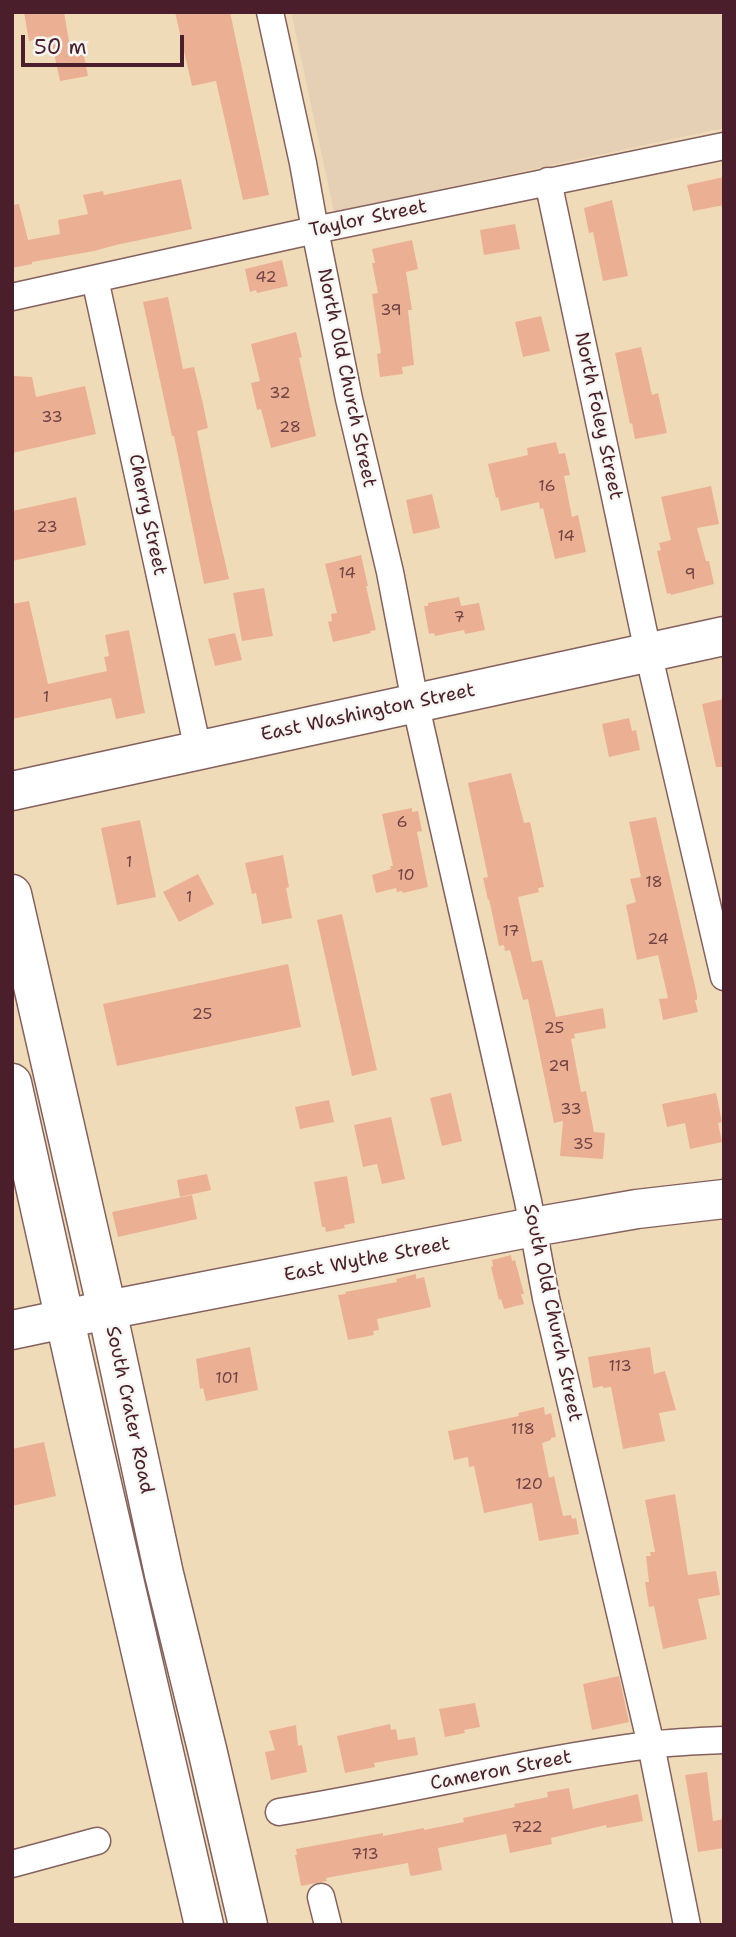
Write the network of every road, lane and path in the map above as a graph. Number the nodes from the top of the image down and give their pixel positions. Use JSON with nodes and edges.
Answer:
{"nodes":[{"id":1,"x":270,"y":12,"type":"edge"},
{"id":2,"x":724,"y":146,"type":"edge"},
{"id":3,"x":548,"y":181,"type":"junction"},
{"id":4,"x":314,"y":230,"type":"junction"},
{"id":5,"x":95,"y":279,"type":"junction"},
{"id":6,"x":12,"y":296,"type":"edge"},
{"id":7,"x":724,"y":636,"type":"edge"},
{"id":8,"x":648,"y":652,"type":"junction"},
{"id":9,"x":415,"y":702,"type":"junction"},
{"id":10,"x":198,"y":750,"type":"junction"},
{"id":11,"x":12,"y":791,"type":"edge"},
{"id":12,"x":12,"y":894,"type":"edge"},
{"id":13,"x":724,"y":977,"type":"edge"},
{"id":14,"x":12,"y":1083,"type":"edge"},
{"id":15,"x":724,"y":1199,"type":"edge"},
{"id":16,"x":533,"y":1227,"type":"junction"},
{"id":17,"x":107,"y":1310,"type":"junction"},
{"id":18,"x":66,"y":1320,"type":"junction"},
{"id":19,"x":12,"y":1331,"type":"edge"},
{"id":20,"x":724,"y":1740,"type":"edge"},
{"id":21,"x":651,"y":1745,"type":"junction"},
{"id":22,"x":279,"y":1811,"type":"dead end"},
{"id":23,"x":97,"y":1841,"type":"dead end"},
{"id":24,"x":12,"y":1864,"type":"edge"},
{"id":25,"x":321,"y":1897,"type":"dead end"},
{"id":26,"x":204,"y":1925,"type":"edge"},
{"id":27,"x":248,"y":1925,"type":"edge"},
{"id":28,"x":328,"y":1925,"type":"edge"},
{"id":29,"x":687,"y":1925,"type":"edge"}],
"edges":[{"from":1,"to":4,"type":"street","name":"North Old Church Street"},
{"from":2,"to":3,"type":"street","name":"Taylor Street"},
{"from":3,"to":4,"type":"street","name":"Taylor Street"},
{"from":3,"to":8,"type":"street","name":"North Foley Street"},
{"from":4,"to":5,"type":"street","name":"Taylor Street"},
{"from":4,"to":9,"type":"street","name":"North Old Church Street"},
{"from":5,"to":6,"type":"street","name":"Taylor Street"},
{"from":5,"to":10,"type":"street","name":"Cherry Street"},
{"from":7,"to":8,"type":"main road","name":"East Washington Street"},
{"from":8,"to":9,"type":"main road","name":"East Washington Street"},
{"from":8,"to":13,"type":"street","name":"North Foley Street"},
{"from":9,"to":10,"type":"main road","name":"East Washington Street"},
{"from":9,"to":16,"type":"street","name":"South Old Church Street"},
{"from":10,"to":11,"type":"main road","name":"East Washington Street"},
{"from":12,"to":17,"type":"main road","name":"South Crater Road"},
{"from":14,"to":18,"type":"main road"},
{"from":15,"to":16,"type":"main road","name":"East Wythe Street"},
{"from":16,"to":17,"type":"main road","name":"East Wythe Street"},
{"from":16,"to":21,"type":"street","name":"South Old Church Street"},
{"from":17,"to":18,"type":"main road","name":"East Wythe Street"},
{"from":17,"to":27,"type":"main road","name":"South Crater Road"},
{"from":18,"to":19,"type":"main road","name":"East Wythe Street"},
{"from":18,"to":26,"type":"main road"},
{"from":20,"to":21,"type":"street","name":"Cameron Street"},
{"from":21,"to":22,"type":"street","name":"Cameron Street"},
{"from":21,"to":29,"type":"street","name":"South Old Church Street"},
{"from":23,"to":24,"type":"street"},
{"from":25,"to":28,"type":"street"}]}
